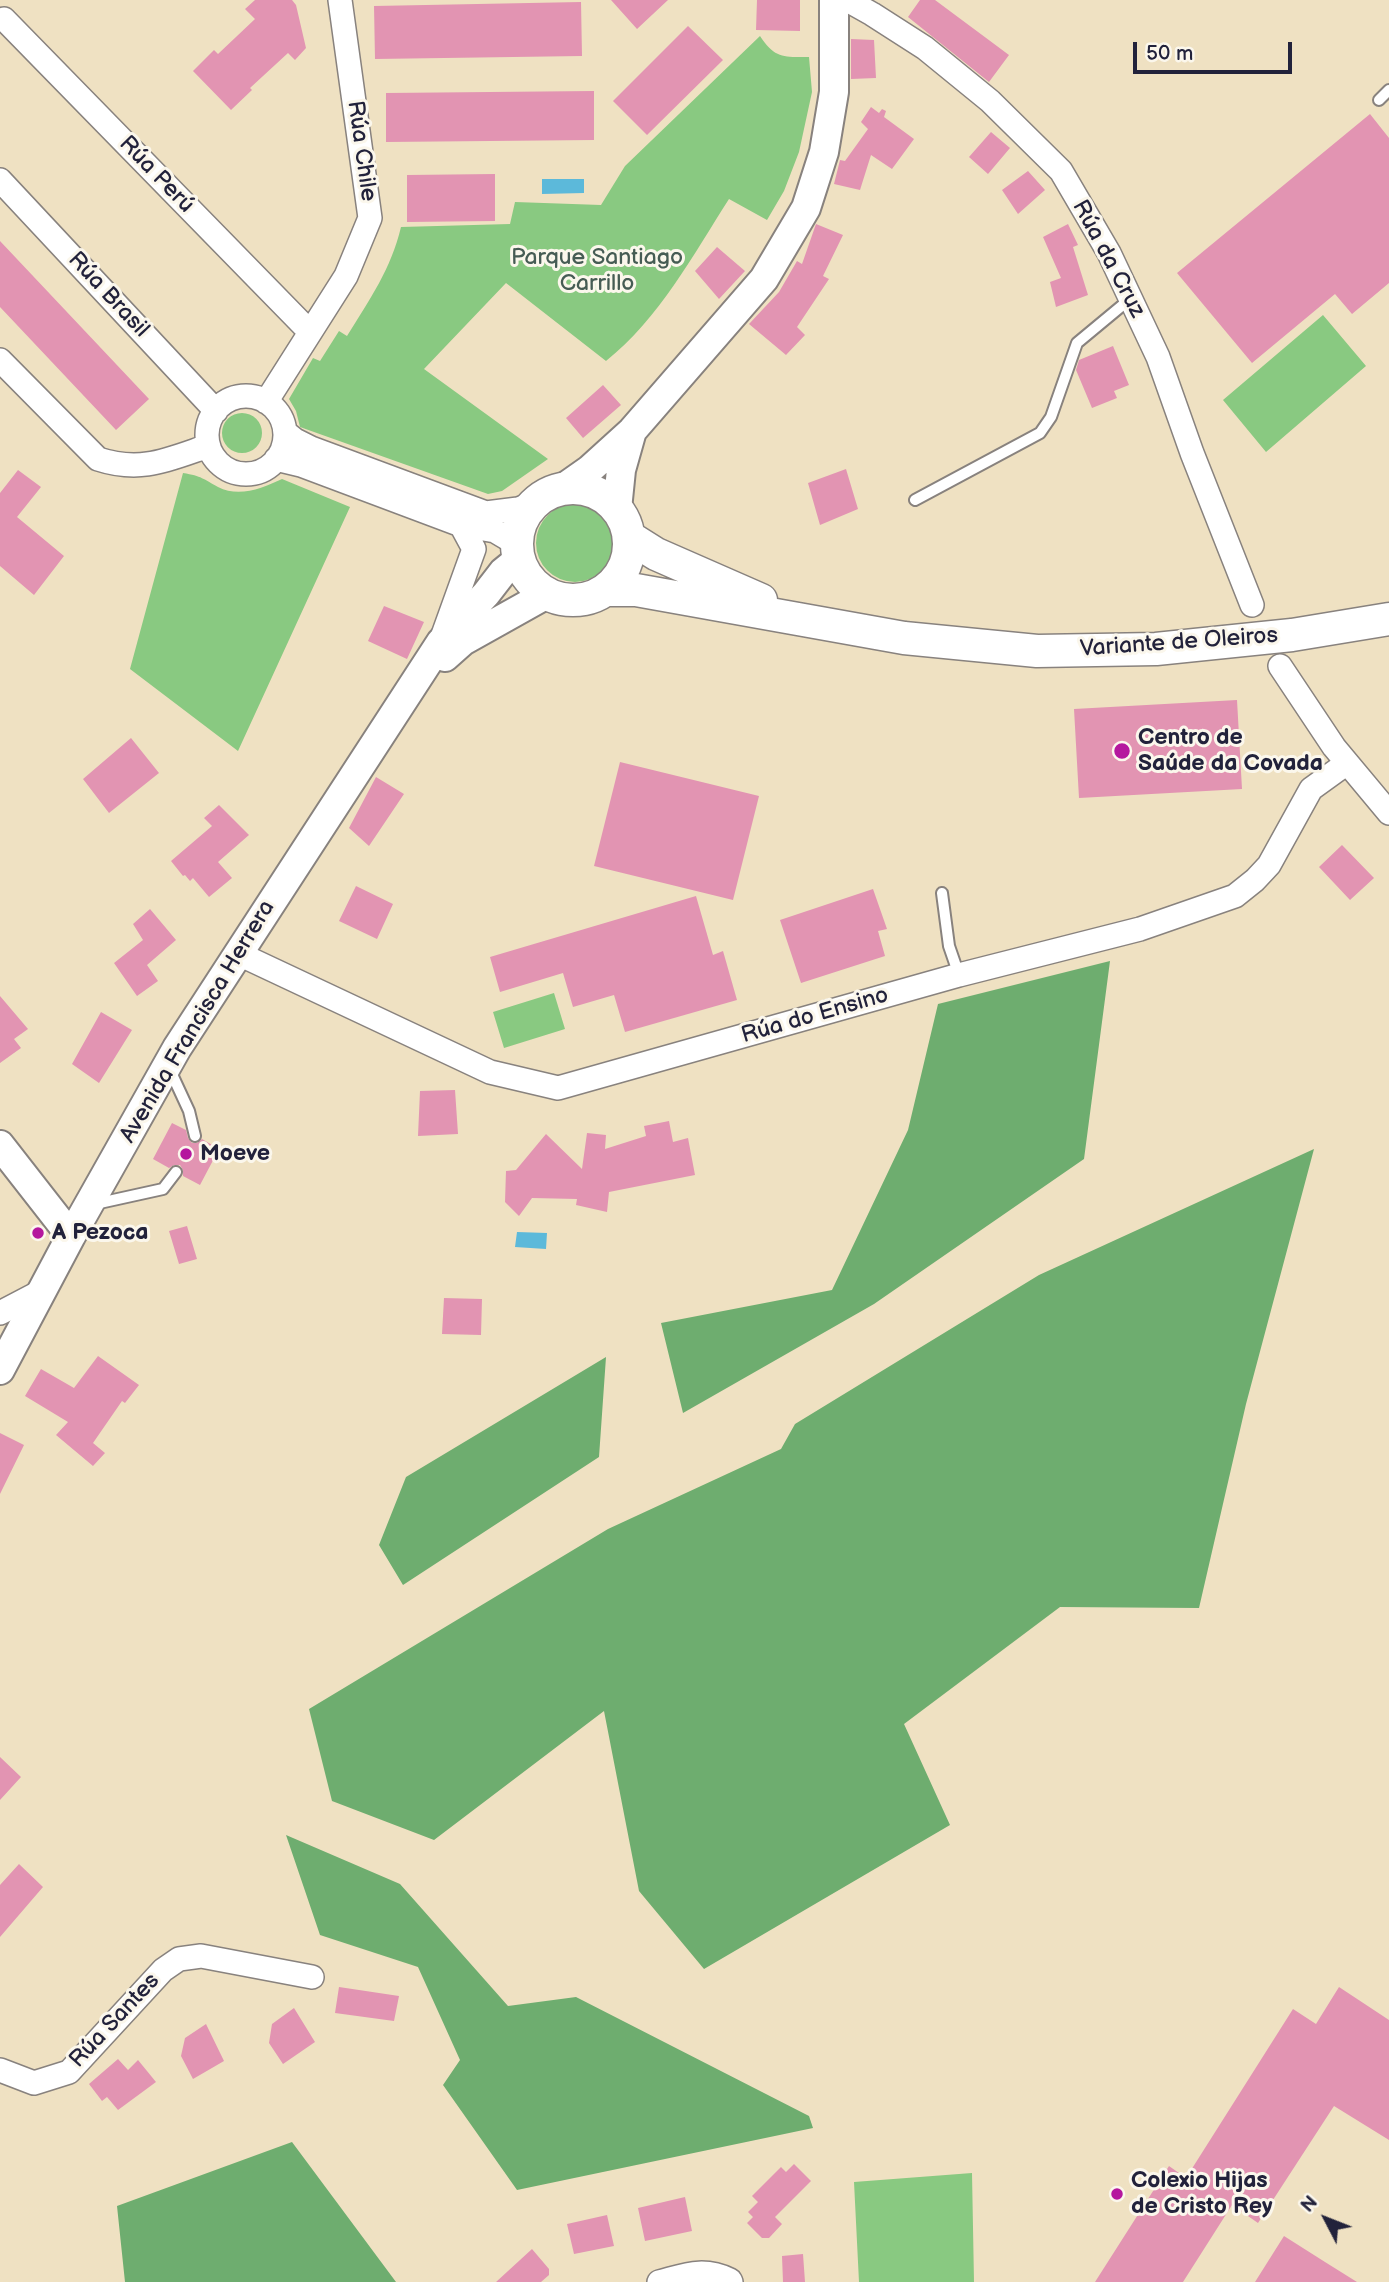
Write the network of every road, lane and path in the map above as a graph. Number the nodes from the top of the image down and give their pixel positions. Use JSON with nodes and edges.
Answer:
{"nodes":[{"id":1,"x":340,"y":0,"type":"edge"},
{"id":2,"x":834,"y":0,"type":"edge"},
{"id":3,"x":847,"y":0,"type":"edge"},
{"id":4,"x":4,"y":19,"type":"dead end"},
{"id":5,"x":1389,"y":90,"type":"edge"},
{"id":6,"x":1379,"y":100,"type":"dead end"},
{"id":7,"x":0,"y":180,"type":"edge"},
{"id":8,"x":1130,"y":299,"type":"junction"},
{"id":9,"x":309,"y":331,"type":"junction"},
{"id":10,"x":0,"y":360,"type":"edge"},
{"id":11,"x":266,"y":402,"type":"junction"},
{"id":12,"x":216,"y":411,"type":"junction"},
{"id":13,"x":632,"y":431,"type":"junction"},
{"id":14,"x":285,"y":432,"type":"junction"},
{"id":15,"x":208,"y":446,"type":"junction"},
{"id":16,"x":276,"y":459,"type":"junction"},
{"id":17,"x":549,"y":496,"type":"junction"},
{"id":18,"x":915,"y":500,"type":"dead end"},
{"id":19,"x":623,"y":523,"type":"junction"},
{"id":20,"x":461,"y":525,"type":"junction"},
{"id":21,"x":518,"y":552,"type":"junction"},
{"id":22,"x":606,"y":590,"type":"junction"},
{"id":23,"x":547,"y":594,"type":"junction"},
{"id":24,"x":1252,"y":605,"type":"dead end"},
{"id":25,"x":1389,"y":612,"type":"edge"},
{"id":26,"x":796,"y":617,"type":"junction"},
{"id":27,"x":1389,"y":619,"type":"edge"},
{"id":28,"x":1354,"y":624,"type":"junction"},
{"id":29,"x":441,"y":642,"type":"junction"},
{"id":30,"x":1280,"y":666,"type":"dead end"},
{"id":31,"x":413,"y":683,"type":"junction"},
{"id":32,"x":1347,"y":762,"type":"junction"},
{"id":33,"x":1389,"y":813,"type":"edge"},
{"id":34,"x":942,"y":892,"type":"dead end"},
{"id":35,"x":239,"y":954,"type":"junction"},
{"id":36,"x":959,"y":975,"type":"junction"},
{"id":37,"x":168,"y":1065,"type":"junction"},
{"id":38,"x":195,"y":1136,"type":"dead end"},
{"id":39,"x":0,"y":1145,"type":"edge"},
{"id":40,"x":176,"y":1172,"type":"dead end"},
{"id":41,"x":89,"y":1205,"type":"junction"},
{"id":42,"x":71,"y":1236,"type":"junction"},
{"id":43,"x":42,"y":1291,"type":"junction"},
{"id":44,"x":0,"y":1313,"type":"edge"},
{"id":45,"x":0,"y":1370,"type":"edge"},
{"id":46,"x":313,"y":1977,"type":"dead end"},
{"id":47,"x":0,"y":2070,"type":"edge"},
{"id":48,"x":659,"y":2282,"type":"edge"},
{"id":49,"x":731,"y":2282,"type":"edge"}],
"edges":[{"from":1,"to":9,"type":"street","name":"Rúa Chile"},
{"from":2,"to":13,"type":"street"},
{"from":3,"to":8,"type":"street","name":"Rúa da Cruz"},
{"from":4,"to":9,"type":"street","name":"Rúa Perú"},
{"from":5,"to":6,"type":"lane"},
{"from":7,"to":12,"type":"street","name":"Rúa Brasil"},
{"from":8,"to":18,"type":"lane"},
{"from":8,"to":24,"type":"street","name":"Rúa da Cruz"},
{"from":9,"to":11,"type":"street","name":"Rúa Chile"},
{"from":10,"to":15,"type":"street"},
{"from":11,"to":12,"type":"street"},
{"from":11,"to":14,"type":"street"},
{"from":12,"to":15,"type":"street"},
{"from":13,"to":17,"type":"street"},
{"from":13,"to":19,"type":"street"},
{"from":14,"to":16,"type":"street"},
{"from":14,"to":17,"type":"street"},
{"from":15,"to":16,"type":"street"},
{"from":16,"to":20,"type":"street"},
{"from":17,"to":19,"type":"main road"},
{"from":17,"to":21,"type":"main road"},
{"from":19,"to":22,"type":"main road"},
{"from":19,"to":26,"type":"main road","name":"Variante de Oleiros"},
{"from":20,"to":21,"type":"street"},
{"from":20,"to":29,"type":"street","name":"Avenida Francisca Herrera"},
{"from":21,"to":23,"type":"main road"},
{"from":21,"to":29,"type":"street","name":"Avenida Francisca Herrera"},
{"from":22,"to":23,"type":"main road"},
{"from":22,"to":26,"type":"main road","name":"Variante de Oleiros"},
{"from":23,"to":31,"type":"street","name":"Avenida Francisca Herrera"},
{"from":25,"to":28,"type":"main road"},
{"from":26,"to":28,"type":"main road","name":"Variante de Oleiros"},
{"from":27,"to":28,"type":"main road"},
{"from":29,"to":31,"type":"street","name":"Avenida Francisca Herrera"},
{"from":30,"to":32,"type":"street"},
{"from":31,"to":35,"type":"street","name":"Avenida Francisca Herrera"},
{"from":32,"to":33,"type":"street"},
{"from":32,"to":36,"type":"street","name":"Rúa do Ensino"},
{"from":34,"to":36,"type":"lane"},
{"from":35,"to":36,"type":"street","name":"Rúa do Ensino"},
{"from":35,"to":37,"type":"street","name":"Avenida Francisca Herrera"},
{"from":37,"to":38,"type":"lane"},
{"from":37,"to":41,"type":"street","name":"Avenida Francisca Herrera"},
{"from":39,"to":42,"type":"street"},
{"from":40,"to":41,"type":"lane"},
{"from":41,"to":42,"type":"street","name":"Avenida Francisca Herrera"},
{"from":42,"to":43,"type":"street","name":"Avenida Francisca Herrera"},
{"from":43,"to":44,"type":"street"},
{"from":43,"to":45,"type":"street","name":"Avenida Francisca Herrera"},
{"from":46,"to":47,"type":"street","name":"Rúa Santes"},
{"from":48,"to":49,"type":"street"}]}
